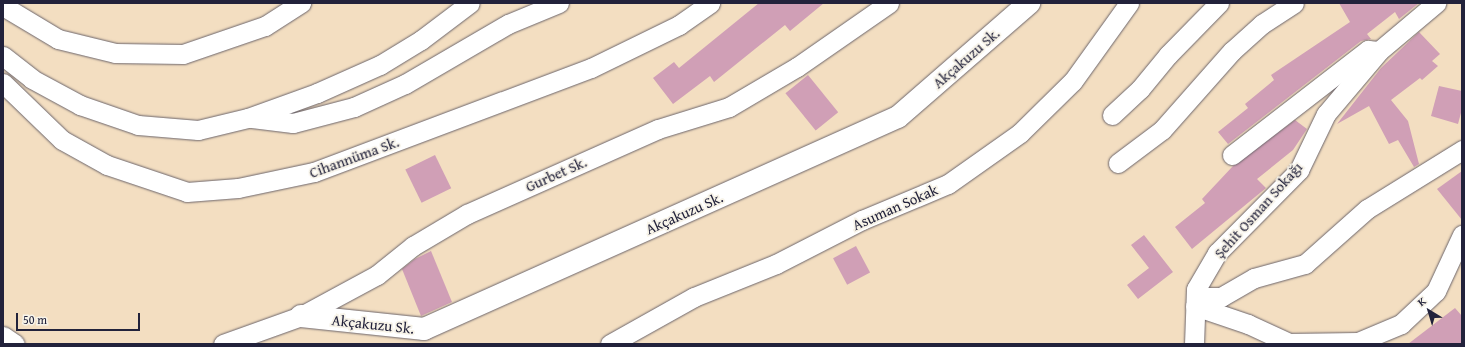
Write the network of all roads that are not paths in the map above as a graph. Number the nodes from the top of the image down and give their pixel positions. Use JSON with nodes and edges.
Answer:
{"nodes":[{"id":1,"x":301,"y":3,"type":"edge"},
{"id":2,"x":470,"y":3,"type":"edge"},
{"id":3,"x":559,"y":3,"type":"edge"},
{"id":4,"x":710,"y":3,"type":"edge"},
{"id":5,"x":888,"y":3,"type":"edge"},
{"id":6,"x":1029,"y":3,"type":"edge"},
{"id":7,"x":1129,"y":3,"type":"edge"},
{"id":8,"x":1220,"y":3,"type":"edge"},
{"id":9,"x":1294,"y":3,"type":"edge"},
{"id":10,"x":1436,"y":3,"type":"edge"},
{"id":11,"x":3,"y":6,"type":"edge"},
{"id":12,"x":1380,"y":51,"type":"junction"},
{"id":13,"x":3,"y":56,"type":"edge"},
{"id":14,"x":3,"y":83,"type":"edge"},
{"id":15,"x":1112,"y":115,"type":"dead end"},
{"id":16,"x":248,"y":118,"type":"junction"},
{"id":17,"x":1462,"y":150,"type":"edge"},
{"id":18,"x":1232,"y":155,"type":"dead end"},
{"id":19,"x":1118,"y":163,"type":"dead end"},
{"id":20,"x":1462,"y":235,"type":"edge"},
{"id":21,"x":1195,"y":301,"type":"junction"},
{"id":22,"x":302,"y":316,"type":"junction"},
{"id":23,"x":3,"y":336,"type":"edge"},
{"id":24,"x":15,"y":344,"type":"edge"},
{"id":25,"x":223,"y":344,"type":"edge"},
{"id":26,"x":610,"y":344,"type":"edge"},
{"id":27,"x":1194,"y":344,"type":"edge"}],
"edges":[{"from":1,"to":11,"type":"street"},
{"from":2,"to":16,"type":"street"},
{"from":3,"to":16,"type":"street"},
{"from":4,"to":14,"type":"street","name":"Cihannüma Sk."},
{"from":5,"to":22,"type":"street","name":"Gurbet Sk."},
{"from":6,"to":22,"type":"main road","name":"Akçakuzu Sk."},
{"from":7,"to":26,"type":"street","name":"Asuman Sokak"},
{"from":8,"to":15,"type":"street"},
{"from":9,"to":19,"type":"street"},
{"from":10,"to":12,"type":"street","name":"Şehit Osman Sokağı"},
{"from":12,"to":18,"type":"street"},
{"from":12,"to":21,"type":"street","name":"Şehit Osman Sokağı"},
{"from":13,"to":16,"type":"street"},
{"from":17,"to":21,"type":"street"},
{"from":20,"to":21,"type":"street"},
{"from":21,"to":27,"type":"street","name":"Şehit Osman Sokağı"},
{"from":22,"to":25,"type":"street","name":"Gurbet Sk."},
{"from":23,"to":24,"type":"street"}]}
